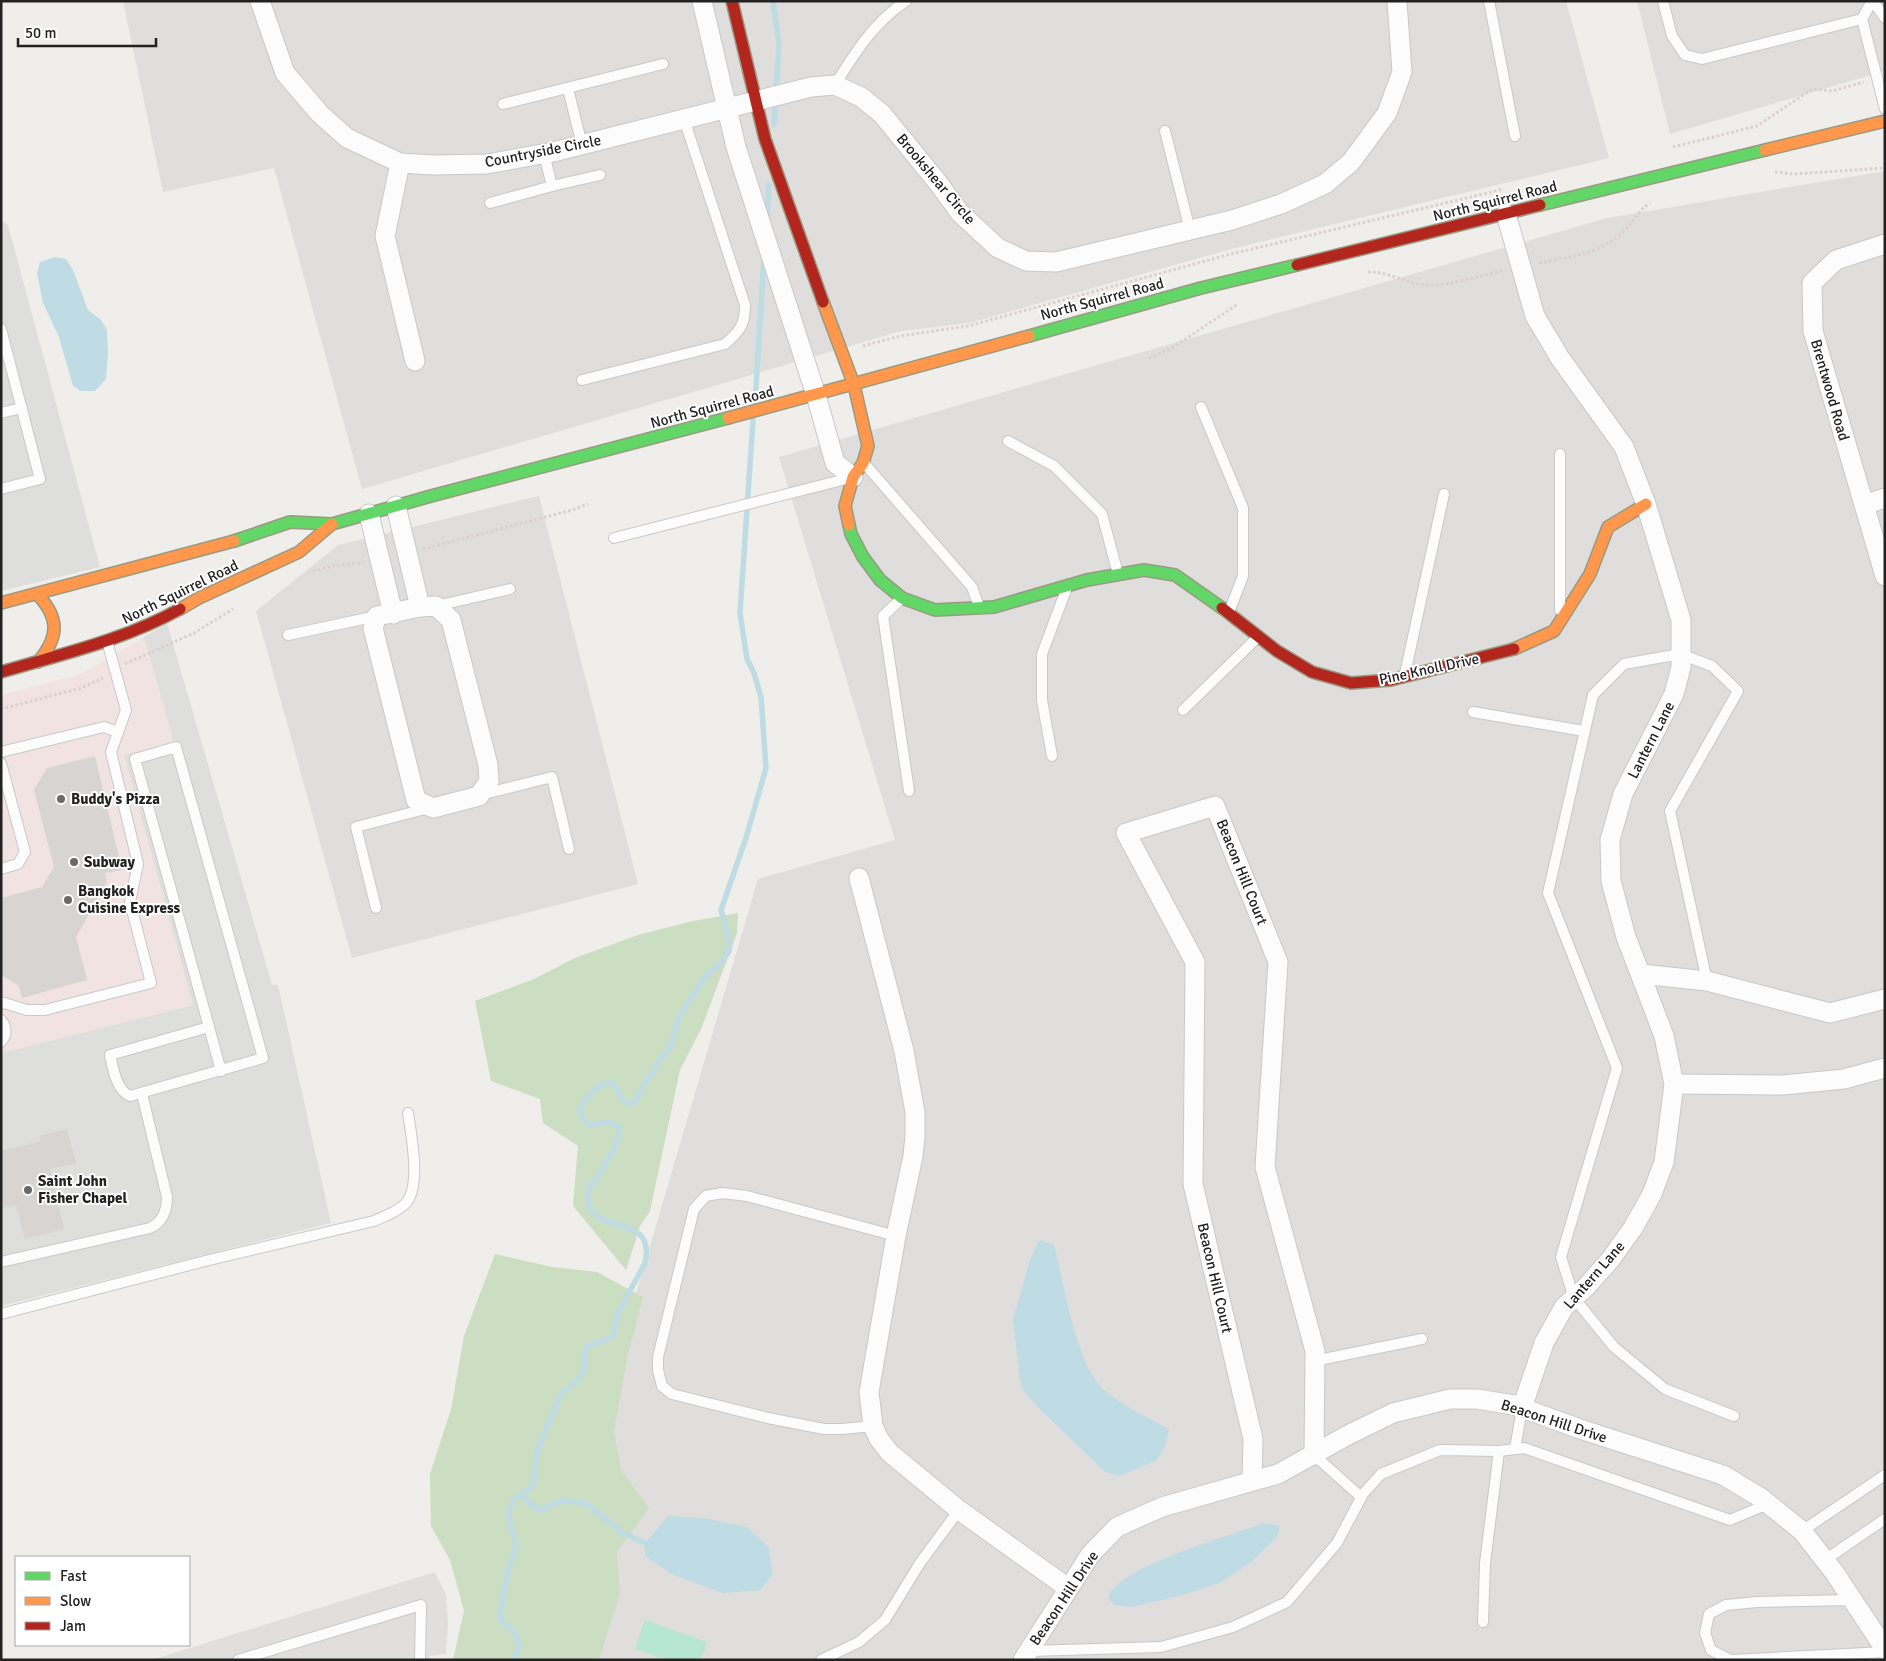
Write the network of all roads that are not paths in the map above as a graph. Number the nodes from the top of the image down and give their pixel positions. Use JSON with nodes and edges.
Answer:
{"nodes":[{"id":1,"x":260,"y":1,"type":"edge"},
{"id":2,"x":702,"y":1,"type":"edge"},
{"id":3,"x":732,"y":1,"type":"edge"},
{"id":4,"x":906,"y":1,"type":"edge"},
{"id":5,"x":1397,"y":1,"type":"edge"},
{"id":6,"x":1489,"y":1,"type":"edge"},
{"id":7,"x":1663,"y":1,"type":"edge"},
{"id":8,"x":1873,"y":1,"type":"edge"},
{"id":9,"x":1885,"y":18,"type":"edge"},
{"id":10,"x":1862,"y":19,"type":"junction"},
{"id":11,"x":662,"y":64,"type":"dead end"},
{"id":12,"x":835,"y":85,"type":"junction"},
{"id":13,"x":568,"y":88,"type":"junction"},
{"id":14,"x":503,"y":104,"type":"dead end"},
{"id":15,"x":741,"y":104,"type":"junction"},
{"id":16,"x":1885,"y":109,"type":"edge"},
{"id":17,"x":684,"y":119,"type":"junction"},
{"id":18,"x":1885,"y":121,"type":"edge"},
{"id":19,"x":1165,"y":131,"type":"dead end"},
{"id":20,"x":1515,"y":136,"type":"dead end"},
{"id":21,"x":582,"y":145,"type":"junction"},
{"id":22,"x":544,"y":154,"type":"junction"},
{"id":23,"x":400,"y":163,"type":"junction"},
{"id":24,"x":600,"y":175,"type":"dead end"},
{"id":25,"x":552,"y":186,"type":"junction"},
{"id":26,"x":490,"y":203,"type":"dead end"},
{"id":27,"x":1506,"y":214,"type":"junction"},
{"id":28,"x":1190,"y":230,"type":"junction"},
{"id":29,"x":1885,"y":244,"type":"edge"},
{"id":30,"x":1,"y":329,"type":"edge"},
{"id":31,"x":415,"y":361,"type":"dead end"},
{"id":32,"x":582,"y":380,"type":"dead end"},
{"id":33,"x":854,"y":384,"type":"junction"},
{"id":34,"x":816,"y":395,"type":"junction"},
{"id":35,"x":1201,"y":407,"type":"dead end"},
{"id":36,"x":22,"y":408,"type":"junction"},
{"id":37,"x":1,"y":413,"type":"edge"},
{"id":38,"x":1008,"y":441,"type":"dead end"},
{"id":39,"x":1560,"y":454,"type":"dead end"},
{"id":40,"x":858,"y":470,"type":"junction"},
{"id":41,"x":1,"y":489,"type":"edge"},
{"id":42,"x":1444,"y":494,"type":"dead end"},
{"id":43,"x":1885,"y":498,"type":"edge"},
{"id":44,"x":1646,"y":504,"type":"junction"},
{"id":45,"x":1864,"y":505,"type":"junction"},
{"id":46,"x":396,"y":506,"type":"junction"},
{"id":47,"x":369,"y":514,"type":"junction"},
{"id":48,"x":332,"y":524,"type":"junction"},
{"id":49,"x":614,"y":538,"type":"dead end"},
{"id":50,"x":235,"y":540,"type":"junction"},
{"id":51,"x":243,"y":550,"type":"dead end"},
{"id":52,"x":246,"y":566,"type":"dead end"},
{"id":53,"x":1118,"y":575,"type":"junction"},
{"id":54,"x":1885,"y":576,"type":"edge"},
{"id":55,"x":239,"y":580,"type":"junction"},
{"id":56,"x":1067,"y":586,"type":"junction"},
{"id":57,"x":510,"y":589,"type":"dead end"},
{"id":58,"x":36,"y":594,"type":"junction"},
{"id":59,"x":902,"y":598,"type":"junction"},
{"id":60,"x":1,"y":603,"type":"edge"},
{"id":61,"x":428,"y":606,"type":"junction"},
{"id":62,"x":979,"y":608,"type":"junction"},
{"id":63,"x":1229,"y":613,"type":"junction"},
{"id":64,"x":385,"y":615,"type":"junction"},
{"id":65,"x":1560,"y":623,"type":"junction"},
{"id":66,"x":288,"y":634,"type":"dead end"},
{"id":67,"x":1259,"y":636,"type":"junction"},
{"id":68,"x":107,"y":641,"type":"junction"},
{"id":69,"x":1680,"y":654,"type":"junction"},
{"id":70,"x":38,"y":662,"type":"junction"},
{"id":71,"x":1,"y":672,"type":"edge"},
{"id":72,"x":1404,"y":677,"type":"junction"},
{"id":73,"x":1183,"y":710,"type":"dead end"},
{"id":74,"x":1473,"y":712,"type":"dead end"},
{"id":75,"x":1584,"y":731,"type":"junction"},
{"id":76,"x":118,"y":732,"type":"junction"},
{"id":77,"x":1,"y":752,"type":"edge"},
{"id":78,"x":1052,"y":756,"type":"dead end"},
{"id":79,"x":1,"y":763,"type":"edge"},
{"id":80,"x":909,"y":791,"type":"dead end"},
{"id":81,"x":479,"y":796,"type":"junction"},
{"id":82,"x":433,"y":808,"type":"junction"},
{"id":83,"x":569,"y":850,"type":"dead end"},
{"id":84,"x":1,"y":869,"type":"edge"},
{"id":85,"x":859,"y":878,"type":"dead end"},
{"id":86,"x":376,"y":908,"type":"dead end"},
{"id":87,"x":1641,"y":974,"type":"junction"},
{"id":88,"x":1707,"y":981,"type":"junction"},
{"id":89,"x":1885,"y":999,"type":"edge"},
{"id":90,"x":1,"y":1002,"type":"edge"},
{"id":91,"x":1,"y":1020,"type":"edge"},
{"id":92,"x":209,"y":1027,"type":"junction"},
{"id":93,"x":1,"y":1042,"type":"edge"},
{"id":94,"x":1885,"y":1068,"type":"edge"},
{"id":95,"x":221,"y":1071,"type":"junction"},
{"id":96,"x":1674,"y":1084,"type":"junction"},
{"id":97,"x":142,"y":1094,"type":"junction"},
{"id":98,"x":408,"y":1113,"type":"dead end"},
{"id":99,"x":896,"y":1236,"type":"junction"},
{"id":100,"x":1,"y":1262,"type":"edge"},
{"id":101,"x":1574,"y":1298,"type":"junction"},
{"id":102,"x":1,"y":1314,"type":"edge"},
{"id":103,"x":1422,"y":1339,"type":"dead end"},
{"id":104,"x":1314,"y":1361,"type":"junction"},
{"id":105,"x":1522,"y":1408,"type":"junction"},
{"id":106,"x":1734,"y":1416,"type":"dead end"},
{"id":107,"x":873,"y":1426,"type":"junction"},
{"id":108,"x":1516,"y":1449,"type":"junction"},
{"id":109,"x":1499,"y":1451,"type":"junction"},
{"id":110,"x":1314,"y":1455,"type":"junction"},
{"id":111,"x":1885,"y":1475,"type":"edge"},
{"id":112,"x":1252,"y":1481,"type":"junction"},
{"id":113,"x":1361,"y":1497,"type":"junction"},
{"id":114,"x":1768,"y":1504,"type":"junction"},
{"id":115,"x":959,"y":1510,"type":"junction"},
{"id":116,"x":1885,"y":1519,"type":"edge"},
{"id":117,"x":1802,"y":1531,"type":"junction"},
{"id":118,"x":1825,"y":1560,"type":"junction"},
{"id":119,"x":1068,"y":1588,"type":"junction"},
{"id":120,"x":1853,"y":1600,"type":"junction"},
{"id":121,"x":1483,"y":1622,"type":"dead end"},
{"id":122,"x":1885,"y":1651,"type":"edge"},
{"id":123,"x":1026,"y":1655,"type":"edge"},
{"id":124,"x":238,"y":1660,"type":"edge"},
{"id":125,"x":420,"y":1660,"type":"edge"},
{"id":126,"x":821,"y":1660,"type":"edge"},
{"id":127,"x":1731,"y":1660,"type":"edge"}],
"edges":[{"from":1,"to":23,"type":"street","name":"Countryside Circle"},
{"from":2,"to":15,"type":"street"},
{"from":3,"to":15,"type":"street"},
{"from":4,"to":12,"type":"lane"},
{"from":5,"to":28,"type":"street","name":"Brookshear Circle"},
{"from":6,"to":20,"type":"lane"},
{"from":7,"to":10,"type":"lane"},
{"from":8,"to":9,"type":"lane"},
{"from":8,"to":10,"type":"lane"},
{"from":10,"to":16,"type":"lane"},
{"from":11,"to":13,"type":"lane"},
{"from":12,"to":15,"type":"street","name":"Brookshear Circle"},
{"from":12,"to":28,"type":"street","name":"Brookshear Circle"},
{"from":13,"to":14,"type":"lane"},
{"from":13,"to":21,"type":"lane"},
{"from":15,"to":17,"type":"street","name":"Countryside Circle"},
{"from":15,"to":33,"type":"street"},
{"from":15,"to":34,"type":"street"},
{"from":17,"to":21,"type":"street","name":"Countryside Circle"},
{"from":17,"to":32,"type":"lane"},
{"from":18,"to":27,"type":"street","name":"North Squirrel Road"},
{"from":19,"to":28,"type":"lane"},
{"from":21,"to":22,"type":"street","name":"Countryside Circle"},
{"from":22,"to":23,"type":"street","name":"Countryside Circle"},
{"from":22,"to":25,"type":"lane"},
{"from":23,"to":31,"type":"street"},
{"from":24,"to":25,"type":"lane"},
{"from":25,"to":26,"type":"lane"},
{"from":27,"to":33,"type":"street","name":"North Squirrel Road"},
{"from":27,"to":44,"type":"street"},
{"from":29,"to":45,"type":"street","name":"Brentwood Road"},
{"from":30,"to":36,"type":"lane"},
{"from":33,"to":34,"type":"street","name":"North Squirrel Road"},
{"from":33,"to":40,"type":"street","name":"Pine Knoll Drive"},
{"from":34,"to":40,"type":"street"},
{"from":34,"to":46,"type":"street","name":"North Squirrel Road"},
{"from":35,"to":63,"type":"lane"},
{"from":36,"to":37,"type":"lane"},
{"from":36,"to":41,"type":"lane"},
{"from":38,"to":53,"type":"lane"},
{"from":39,"to":65,"type":"lane"},
{"from":40,"to":49,"type":"lane"},
{"from":40,"to":59,"type":"street","name":"Pine Knoll Drive"},
{"from":40,"to":62,"type":"lane"},
{"from":42,"to":72,"type":"lane"},
{"from":43,"to":45,"type":"street"},
{"from":44,"to":65,"type":"street","name":"Pine Knoll Drive"},
{"from":44,"to":69,"type":"street","name":"Lantern Lane"},
{"from":45,"to":54,"type":"street","name":"Brentwood Road"},
{"from":46,"to":47,"type":"street","name":"North Squirrel Road"},
{"from":46,"to":61,"type":"street"},
{"from":47,"to":48,"type":"street","name":"North Squirrel Road"},
{"from":47,"to":64,"type":"street"},
{"from":48,"to":50,"type":"street","name":"North Squirrel Road"},
{"from":48,"to":55,"type":"street","name":"North Squirrel Road"},
{"from":50,"to":51,"type":"street"},
{"from":50,"to":58,"type":"street","name":"North Squirrel Road"},
{"from":52,"to":55,"type":"street"},
{"from":53,"to":56,"type":"street","name":"Pine Knoll Drive"},
{"from":53,"to":63,"type":"street","name":"Pine Knoll Drive"},
{"from":55,"to":68,"type":"street","name":"North Squirrel Road"},
{"from":56,"to":62,"type":"street","name":"Pine Knoll Drive"},
{"from":56,"to":78,"type":"lane"},
{"from":57,"to":61,"type":"lane"},
{"from":58,"to":60,"type":"street","name":"North Squirrel Road"},
{"from":58,"to":70,"type":"street"},
{"from":59,"to":62,"type":"street","name":"Pine Knoll Drive"},
{"from":59,"to":80,"type":"lane"},
{"from":61,"to":64,"type":"street"},
{"from":61,"to":81,"type":"street"},
{"from":63,"to":67,"type":"street","name":"Pine Knoll Drive"},
{"from":64,"to":66,"type":"lane"},
{"from":64,"to":82,"type":"street"},
{"from":65,"to":72,"type":"street","name":"Pine Knoll Drive"},
{"from":67,"to":72,"type":"street","name":"Pine Knoll Drive"},
{"from":67,"to":73,"type":"lane"},
{"from":68,"to":70,"type":"street","name":"North Squirrel Road"},
{"from":68,"to":76,"type":"lane"},
{"from":69,"to":75,"type":"lane"},
{"from":69,"to":87,"type":"street","name":"Lantern Lane"},
{"from":69,"to":88,"type":"lane"},
{"from":70,"to":71,"type":"street","name":"North Squirrel Road"},
{"from":74,"to":75,"type":"lane"},
{"from":75,"to":101,"type":"lane"},
{"from":76,"to":77,"type":"lane"},
{"from":76,"to":90,"type":"lane"},
{"from":79,"to":84,"type":"lane"},
{"from":81,"to":82,"type":"street"},
{"from":81,"to":83,"type":"lane"},
{"from":82,"to":86,"type":"lane"},
{"from":85,"to":99,"type":"street"},
{"from":87,"to":88,"type":"street"},
{"from":87,"to":96,"type":"street","name":"Lantern Lane"},
{"from":88,"to":89,"type":"street"},
{"from":91,"to":93,"type":"lane"},
{"from":92,"to":95,"type":"lane"},
{"from":92,"to":95,"type":"lane"},
{"from":92,"to":97,"type":"lane"},
{"from":94,"to":96,"type":"street"},
{"from":95,"to":97,"type":"lane"},
{"from":96,"to":101,"type":"street","name":"Lantern Lane"},
{"from":97,"to":100,"type":"lane"},
{"from":98,"to":102,"type":"lane"},
{"from":99,"to":107,"type":"street"},
{"from":99,"to":107,"type":"lane"},
{"from":101,"to":105,"type":"street","name":"Lantern Lane"},
{"from":101,"to":106,"type":"lane"},
{"from":103,"to":104,"type":"lane"},
{"from":104,"to":110,"type":"street","name":"Beacon Hill Court"},
{"from":104,"to":112,"type":"street","name":"Beacon Hill Court"},
{"from":105,"to":108,"type":"lane"},
{"from":105,"to":110,"type":"street","name":"Beacon Hill Drive"},
{"from":105,"to":114,"type":"street","name":"Beacon Hill Drive"},
{"from":107,"to":115,"type":"street"},
{"from":108,"to":109,"type":"lane"},
{"from":108,"to":114,"type":"lane"},
{"from":109,"to":113,"type":"lane"},
{"from":109,"to":121,"type":"lane"},
{"from":110,"to":112,"type":"street","name":"Beacon Hill Drive"},
{"from":110,"to":113,"type":"lane"},
{"from":111,"to":117,"type":"lane"},
{"from":112,"to":119,"type":"street","name":"Beacon Hill Drive"},
{"from":113,"to":123,"type":"lane"},
{"from":114,"to":117,"type":"street","name":"Beacon Hill Drive"},
{"from":115,"to":119,"type":"street"},
{"from":115,"to":126,"type":"lane"},
{"from":116,"to":118,"type":"lane"},
{"from":117,"to":118,"type":"street","name":"Beacon Hill Drive"},
{"from":118,"to":120,"type":"street","name":"Beacon Hill Drive"},
{"from":119,"to":123,"type":"street","name":"Beacon Hill Drive"},
{"from":120,"to":122,"type":"street","name":"Beacon Hill Drive"},
{"from":120,"to":127,"type":"lane"},
{"from":122,"to":127,"type":"lane"},
{"from":124,"to":125,"type":"lane"}]}
